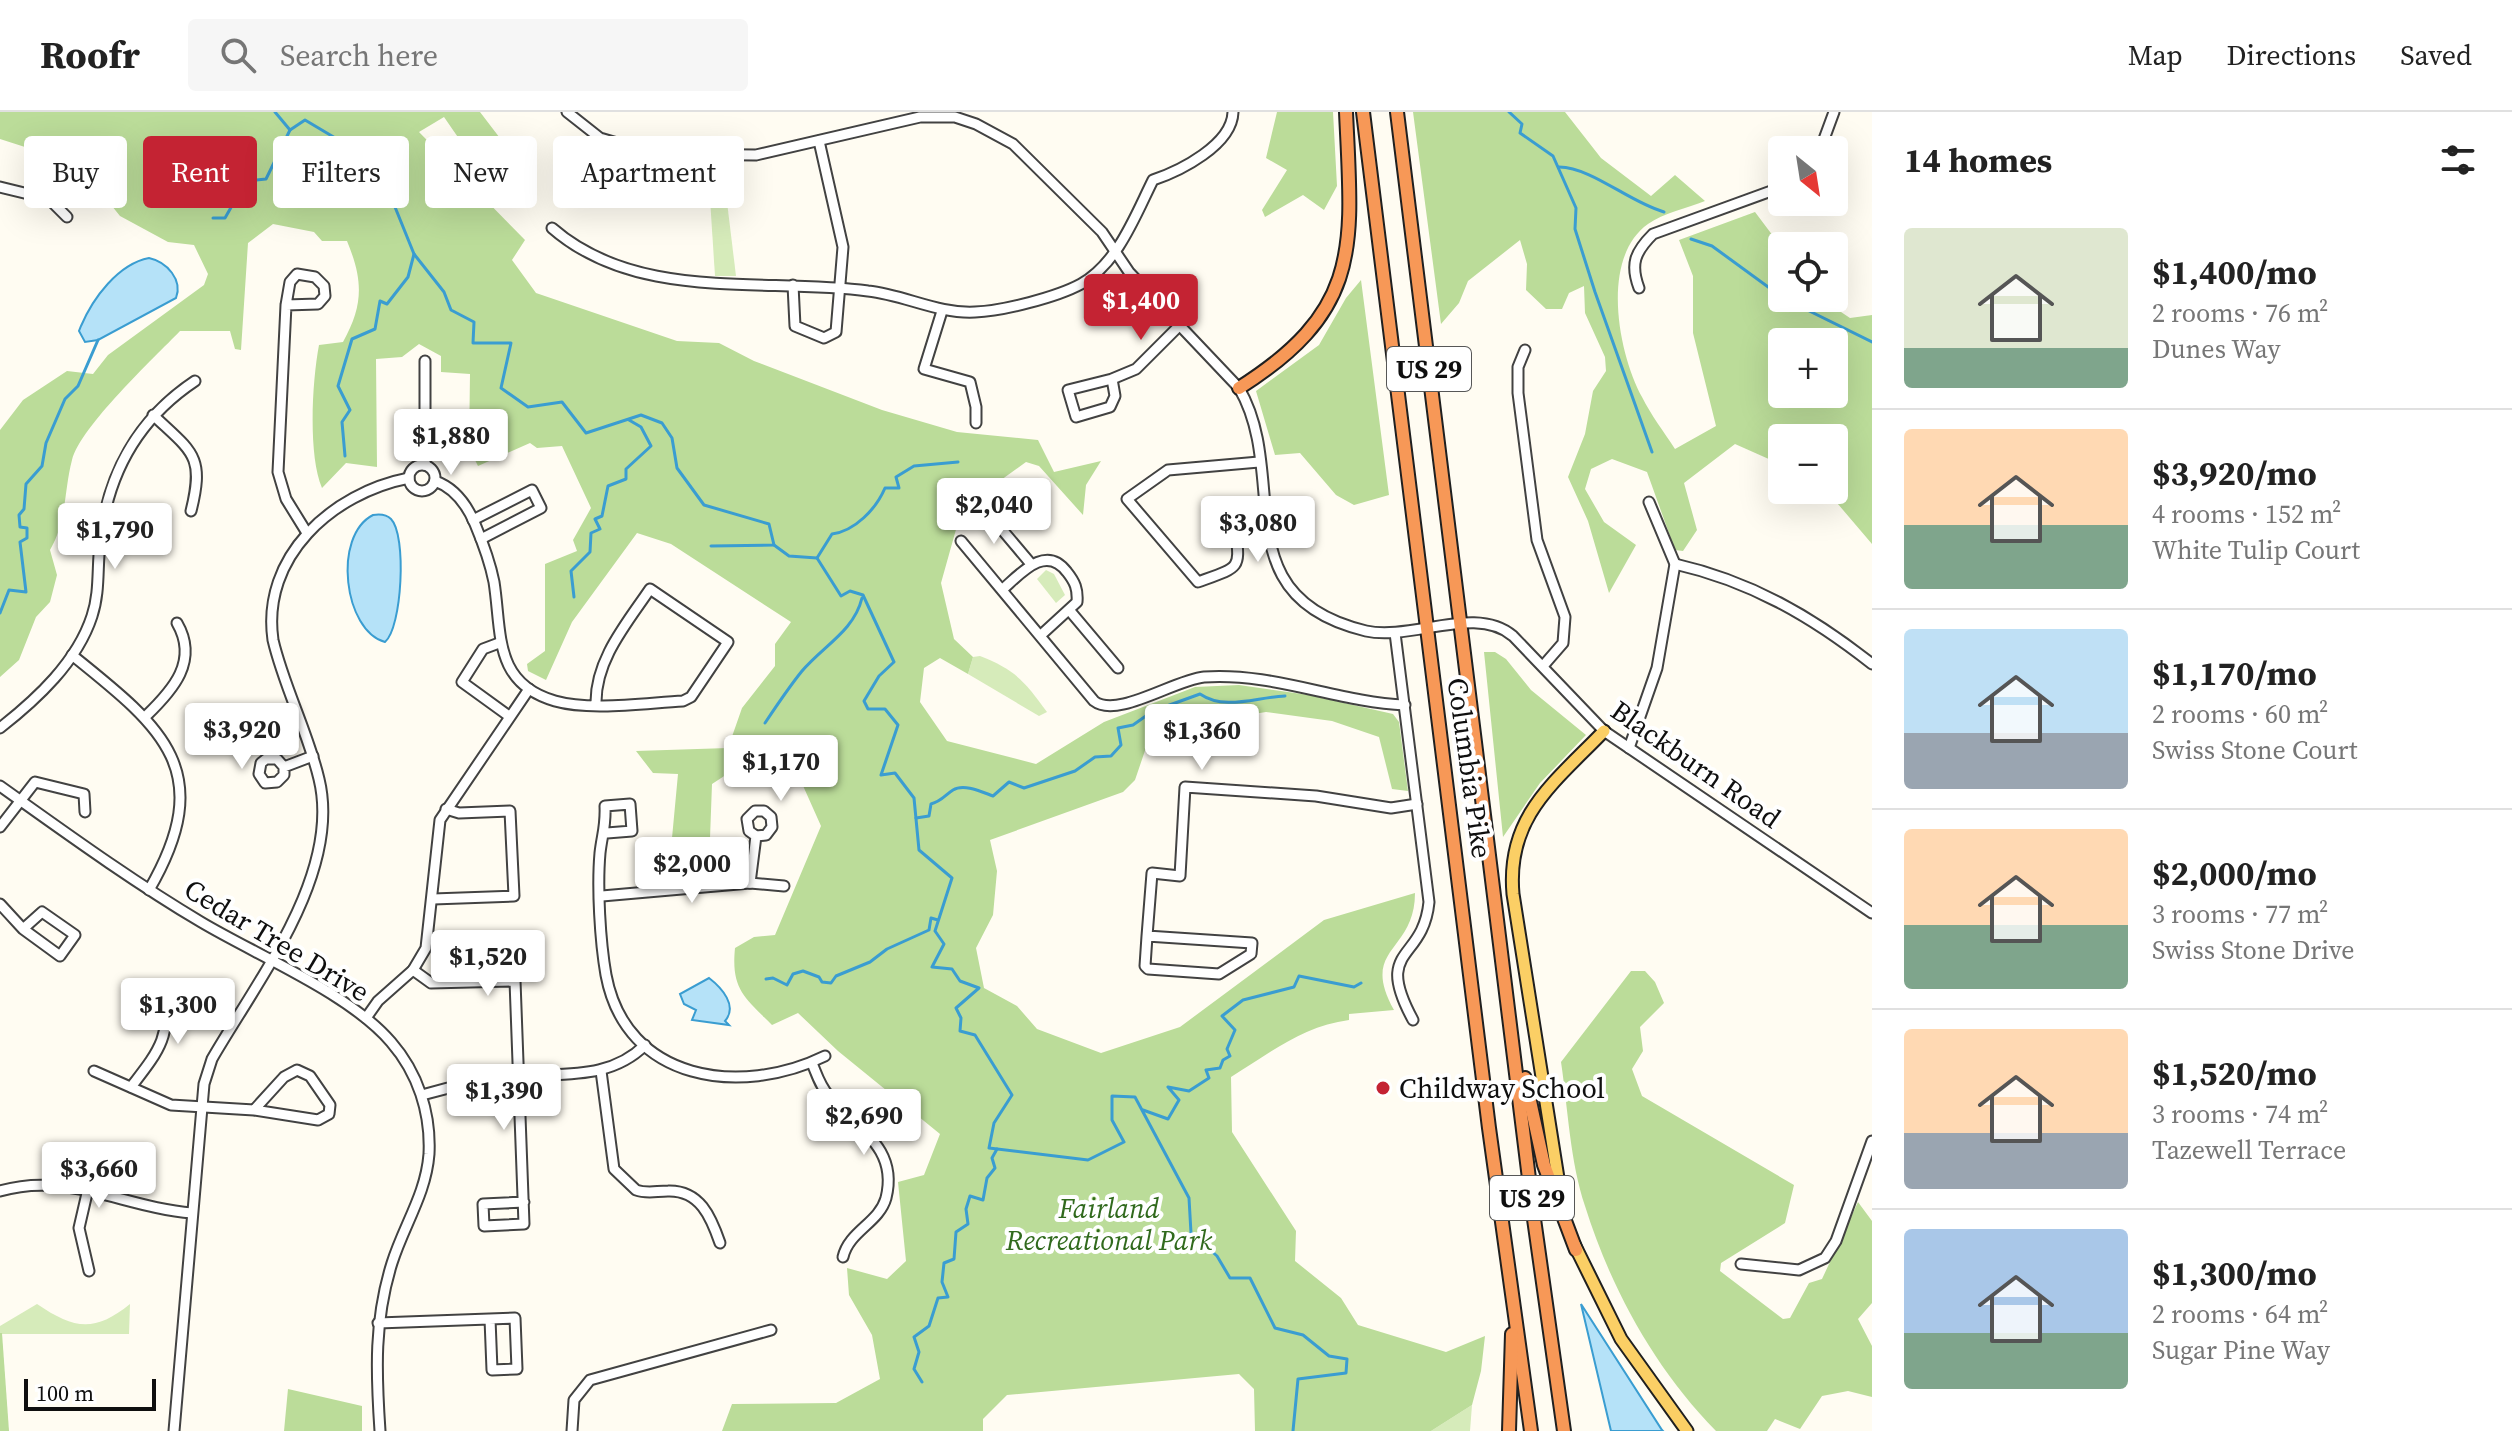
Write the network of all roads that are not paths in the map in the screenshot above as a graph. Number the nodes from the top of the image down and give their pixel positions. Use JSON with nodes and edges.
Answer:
{"nodes":[{"id":1,"x":567,"y":112,"type":"edge"},
{"id":2,"x":1233,"y":112,"type":"edge"},
{"id":3,"x":1346,"y":112,"type":"edge"},
{"id":4,"x":1363,"y":112,"type":"edge"},
{"id":5,"x":1397,"y":112,"type":"edge"},
{"id":6,"x":1834,"y":112,"type":"edge"},
{"id":7,"x":1825,"y":136,"type":"edge"},
{"id":8,"x":819,"y":141,"type":"junction"},
{"id":9,"x":0,"y":187,"type":"edge"},
{"id":10,"x":1768,"y":192,"type":"edge"},
{"id":11,"x":67,"y":217,"type":"dead end"},
{"id":12,"x":552,"y":228,"type":"dead end"},
{"id":13,"x":1115,"y":250,"type":"junction"},
{"id":14,"x":793,"y":285,"type":"junction"},
{"id":15,"x":840,"y":287,"type":"junction"},
{"id":16,"x":1639,"y":288,"type":"dead end"},
{"id":17,"x":286,"y":305,"type":"junction"},
{"id":18,"x":942,"y":311,"type":"junction"},
{"id":19,"x":1181,"y":324,"type":"junction"},
{"id":20,"x":1525,"y":350,"type":"dead end"},
{"id":21,"x":425,"y":361,"type":"dead end"},
{"id":22,"x":1112,"y":379,"type":"junction"},
{"id":23,"x":195,"y":381,"type":"dead end"},
{"id":24,"x":1239,"y":388,"type":"junction"},
{"id":25,"x":153,"y":415,"type":"junction"},
{"id":26,"x":976,"y":423,"type":"dead end"},
{"id":27,"x":1259,"y":462,"type":"junction"},
{"id":28,"x":425,"y":465,"type":"junction"},
{"id":29,"x":409,"y":478,"type":"junction"},
{"id":30,"x":435,"y":481,"type":"junction"},
{"id":31,"x":1649,"y":502,"type":"dead end"},
{"id":32,"x":983,"y":507,"type":"dead end"},
{"id":33,"x":191,"y":511,"type":"dead end"},
{"id":34,"x":1264,"y":512,"type":"junction"},
{"id":35,"x":473,"y":520,"type":"junction"},
{"id":36,"x":307,"y":533,"type":"junction"},
{"id":37,"x":481,"y":539,"type":"junction"},
{"id":38,"x":961,"y":541,"type":"dead end"},
{"id":39,"x":1031,"y":564,"type":"junction"},
{"id":40,"x":1675,"y":564,"type":"junction"},
{"id":41,"x":1003,"y":589,"type":"junction"},
{"id":42,"x":1070,"y":611,"type":"junction"},
{"id":43,"x":177,"y":623,"type":"dead end"},
{"id":44,"x":1461,"y":625,"type":"junction"},
{"id":45,"x":1426,"y":629,"type":"junction"},
{"id":46,"x":1395,"y":633,"type":"junction"},
{"id":47,"x":1041,"y":635,"type":"junction"},
{"id":48,"x":499,"y":643,"type":"junction"},
{"id":49,"x":72,"y":655,"type":"junction"},
{"id":50,"x":1872,"y":664,"type":"edge"},
{"id":51,"x":1543,"y":666,"type":"junction"},
{"id":52,"x":1118,"y":668,"type":"dead end"},
{"id":53,"x":529,"y":689,"type":"junction"},
{"id":54,"x":596,"y":704,"type":"junction"},
{"id":55,"x":1405,"y":705,"type":"junction"},
{"id":56,"x":146,"y":716,"type":"junction"},
{"id":57,"x":509,"y":716,"type":"junction"},
{"id":58,"x":0,"y":728,"type":"edge"},
{"id":59,"x":1604,"y":731,"type":"junction"},
{"id":60,"x":1629,"y":748,"type":"junction"},
{"id":61,"x":313,"y":756,"type":"junction"},
{"id":62,"x":284,"y":767,"type":"dead end"},
{"id":63,"x":0,"y":786,"type":"edge"},
{"id":64,"x":20,"y":800,"type":"junction"},
{"id":65,"x":1417,"y":804,"type":"junction"},
{"id":66,"x":446,"y":809,"type":"junction"},
{"id":67,"x":85,"y":812,"type":"dead end"},
{"id":68,"x":0,"y":827,"type":"edge"},
{"id":69,"x":607,"y":833,"type":"dead end"},
{"id":70,"x":756,"y":836,"type":"dead end"},
{"id":71,"x":750,"y":883,"type":"junction"},
{"id":72,"x":784,"y":886,"type":"dead end"},
{"id":73,"x":149,"y":890,"type":"junction"},
{"id":74,"x":602,"y":896,"type":"junction"},
{"id":75,"x":433,"y":899,"type":"junction"},
{"id":76,"x":0,"y":904,"type":"edge"},
{"id":77,"x":1872,"y":913,"type":"edge"},
{"id":78,"x":23,"y":929,"type":"junction"},
{"id":79,"x":1147,"y":936,"type":"junction"},
{"id":80,"x":269,"y":961,"type":"junction"},
{"id":81,"x":1504,"y":965,"type":"junction"},
{"id":82,"x":413,"y":970,"type":"junction"},
{"id":83,"x":159,"y":994,"type":"dead end"},
{"id":84,"x":366,"y":1018,"type":"junction"},
{"id":85,"x":1413,"y":1020,"type":"dead end"},
{"id":86,"x":645,"y":1045,"type":"junction"},
{"id":87,"x":825,"y":1056,"type":"dead end"},
{"id":88,"x":812,"y":1063,"type":"junction"},
{"id":89,"x":94,"y":1071,"type":"dead end"},
{"id":90,"x":601,"y":1071,"type":"junction"},
{"id":91,"x":519,"y":1076,"type":"junction"},
{"id":92,"x":131,"y":1087,"type":"junction"},
{"id":93,"x":422,"y":1095,"type":"junction"},
{"id":94,"x":202,"y":1108,"type":"junction"},
{"id":95,"x":254,"y":1110,"type":"junction"},
{"id":96,"x":1872,"y":1141,"type":"edge"},
{"id":97,"x":88,"y":1189,"type":"junction"},
{"id":98,"x":0,"y":1191,"type":"edge"},
{"id":99,"x":524,"y":1202,"type":"junction"},
{"id":100,"x":192,"y":1213,"type":"junction"},
{"id":101,"x":720,"y":1243,"type":"dead end"},
{"id":102,"x":1576,"y":1250,"type":"junction"},
{"id":103,"x":843,"y":1257,"type":"dead end"},
{"id":104,"x":1741,"y":1264,"type":"dead end"},
{"id":105,"x":89,"y":1271,"type":"dead end"},
{"id":106,"x":1512,"y":1283,"type":"junction"},
{"id":107,"x":490,"y":1319,"type":"junction"},
{"id":108,"x":378,"y":1323,"type":"junction"},
{"id":109,"x":771,"y":1330,"type":"dead end"},
{"id":110,"x":174,"y":1431,"type":"edge"},
{"id":111,"x":380,"y":1431,"type":"edge"},
{"id":112,"x":572,"y":1431,"type":"edge"},
{"id":113,"x":1509,"y":1431,"type":"edge"},
{"id":114,"x":1531,"y":1431,"type":"edge"},
{"id":115,"x":1564,"y":1431,"type":"edge"},
{"id":116,"x":1687,"y":1431,"type":"edge"}],
"edges":[{"from":1,"to":8,"type":"street","name":"Blackburn Road"},
{"from":2,"to":13,"type":"street"},
{"from":3,"to":24,"type":"highway"},
{"from":4,"to":45,"type":"highway","name":"Columbia Pike","number":"US 29"},
{"from":5,"to":44,"type":"highway","name":"Columbia Pike","number":"US 29"},
{"from":6,"to":7,"type":"street"},
{"from":8,"to":13,"type":"street","name":"Blackburn Road"},
{"from":8,"to":15,"type":"street"},
{"from":9,"to":11,"type":"street"},
{"from":10,"to":16,"type":"street"},
{"from":12,"to":14,"type":"street"},
{"from":13,"to":18,"type":"street"},
{"from":13,"to":19,"type":"street","name":"Blackburn Road"},
{"from":14,"to":15,"type":"street"},
{"from":14,"to":15,"type":"street"},
{"from":15,"to":18,"type":"street"},
{"from":17,"to":17,"type":"street"},
{"from":17,"to":36,"type":"street"},
{"from":18,"to":26,"type":"street"},
{"from":19,"to":22,"type":"street"},
{"from":19,"to":24,"type":"street","name":"Blackburn Road"},
{"from":20,"to":51,"type":"street"},
{"from":21,"to":28,"type":"street"},
{"from":22,"to":22,"type":"street"},
{"from":23,"to":25,"type":"street"},
{"from":24,"to":27,"type":"street","name":"Blackburn Road"},
{"from":25,"to":33,"type":"street"},
{"from":25,"to":49,"type":"street"},
{"from":27,"to":34,"type":"street","name":"Blackburn Road"},
{"from":27,"to":34,"type":"street"},
{"from":28,"to":29,"type":"street"},
{"from":28,"to":30,"type":"street"},
{"from":29,"to":30,"type":"street"},
{"from":29,"to":36,"type":"street"},
{"from":30,"to":35,"type":"street"},
{"from":31,"to":40,"type":"street"},
{"from":32,"to":39,"type":"street"},
{"from":34,"to":46,"type":"street","name":"Blackburn Road"},
{"from":35,"to":37,"type":"street"},
{"from":35,"to":37,"type":"street"},
{"from":36,"to":61,"type":"street"},
{"from":37,"to":48,"type":"street"},
{"from":38,"to":41,"type":"street"},
{"from":39,"to":41,"type":"street"},
{"from":39,"to":42,"type":"street"},
{"from":40,"to":50,"type":"street"},
{"from":40,"to":60,"type":"street"},
{"from":41,"to":47,"type":"street"},
{"from":42,"to":47,"type":"street"},
{"from":42,"to":52,"type":"street"},
{"from":43,"to":56,"type":"street"},
{"from":44,"to":45,"type":"street","name":"Blackburn Road"},
{"from":44,"to":51,"type":"street","name":"Blackburn Road"},
{"from":44,"to":81,"type":"highway","name":"Columbia Pike","number":"US 29"},
{"from":45,"to":46,"type":"street","name":"Blackburn Road"},
{"from":45,"to":106,"type":"highway","name":"Columbia Pike","number":"US 29"},
{"from":46,"to":55,"type":"street"},
{"from":47,"to":55,"type":"street"},
{"from":48,"to":53,"type":"street"},
{"from":48,"to":57,"type":"street"},
{"from":49,"to":56,"type":"street"},
{"from":49,"to":58,"type":"street"},
{"from":51,"to":59,"type":"street","name":"Blackburn Road"},
{"from":53,"to":54,"type":"street"},
{"from":53,"to":57,"type":"street"},
{"from":54,"to":54,"type":"street"},
{"from":55,"to":65,"type":"street"},
{"from":56,"to":73,"type":"street"},
{"from":57,"to":66,"type":"street"},
{"from":59,"to":60,"type":"street","name":"Blackburn Road"},
{"from":59,"to":102,"type":"main road"},
{"from":60,"to":77,"type":"street","name":"Blackburn Road"},
{"from":61,"to":62,"type":"street"},
{"from":61,"to":80,"type":"street"},
{"from":63,"to":64,"type":"street","name":"Cedar Tree Drive"},
{"from":64,"to":67,"type":"street"},
{"from":64,"to":68,"type":"street"},
{"from":64,"to":73,"type":"street","name":"Cedar Tree Drive"},
{"from":65,"to":79,"type":"street"},
{"from":65,"to":85,"type":"street"},
{"from":66,"to":75,"type":"street"},
{"from":66,"to":75,"type":"street"},
{"from":69,"to":74,"type":"street"},
{"from":70,"to":71,"type":"street"},
{"from":71,"to":72,"type":"street"},
{"from":71,"to":74,"type":"street"},
{"from":73,"to":80,"type":"street","name":"Cedar Tree Drive"},
{"from":74,"to":86,"type":"street"},
{"from":75,"to":82,"type":"street"},
{"from":76,"to":78,"type":"street"},
{"from":78,"to":78,"type":"street"},
{"from":79,"to":79,"type":"street"},
{"from":80,"to":84,"type":"street","name":"Cedar Tree Drive"},
{"from":80,"to":94,"type":"street"},
{"from":81,"to":102,"type":"highway"},
{"from":81,"to":115,"type":"highway","name":"Columbia Pike","number":"US 29"},
{"from":82,"to":84,"type":"street"},
{"from":82,"to":91,"type":"street"},
{"from":83,"to":92,"type":"street"},
{"from":84,"to":93,"type":"street","name":"Cedar Tree Drive"},
{"from":86,"to":88,"type":"street"},
{"from":86,"to":90,"type":"street"},
{"from":87,"to":88,"type":"street"},
{"from":88,"to":103,"type":"street"},
{"from":89,"to":92,"type":"street"},
{"from":90,"to":91,"type":"street"},
{"from":90,"to":101,"type":"street"},
{"from":91,"to":93,"type":"street"},
{"from":91,"to":99,"type":"street"},
{"from":92,"to":94,"type":"street"},
{"from":93,"to":108,"type":"street","name":"Cedar Tree Drive"},
{"from":94,"to":95,"type":"street"},
{"from":94,"to":100,"type":"street"},
{"from":95,"to":95,"type":"street"},
{"from":96,"to":104,"type":"street"},
{"from":97,"to":98,"type":"street"},
{"from":97,"to":100,"type":"street"},
{"from":97,"to":105,"type":"street"},
{"from":99,"to":99,"type":"street"},
{"from":100,"to":110,"type":"street"},
{"from":102,"to":116,"type":"main road"},
{"from":106,"to":113,"type":"highway"},
{"from":106,"to":114,"type":"highway","name":"Columbia Pike","number":"US 29"},
{"from":107,"to":107,"type":"street"},
{"from":107,"to":108,"type":"street"},
{"from":108,"to":111,"type":"street","name":"Cedar Tree Drive"},
{"from":109,"to":112,"type":"street"}]}
